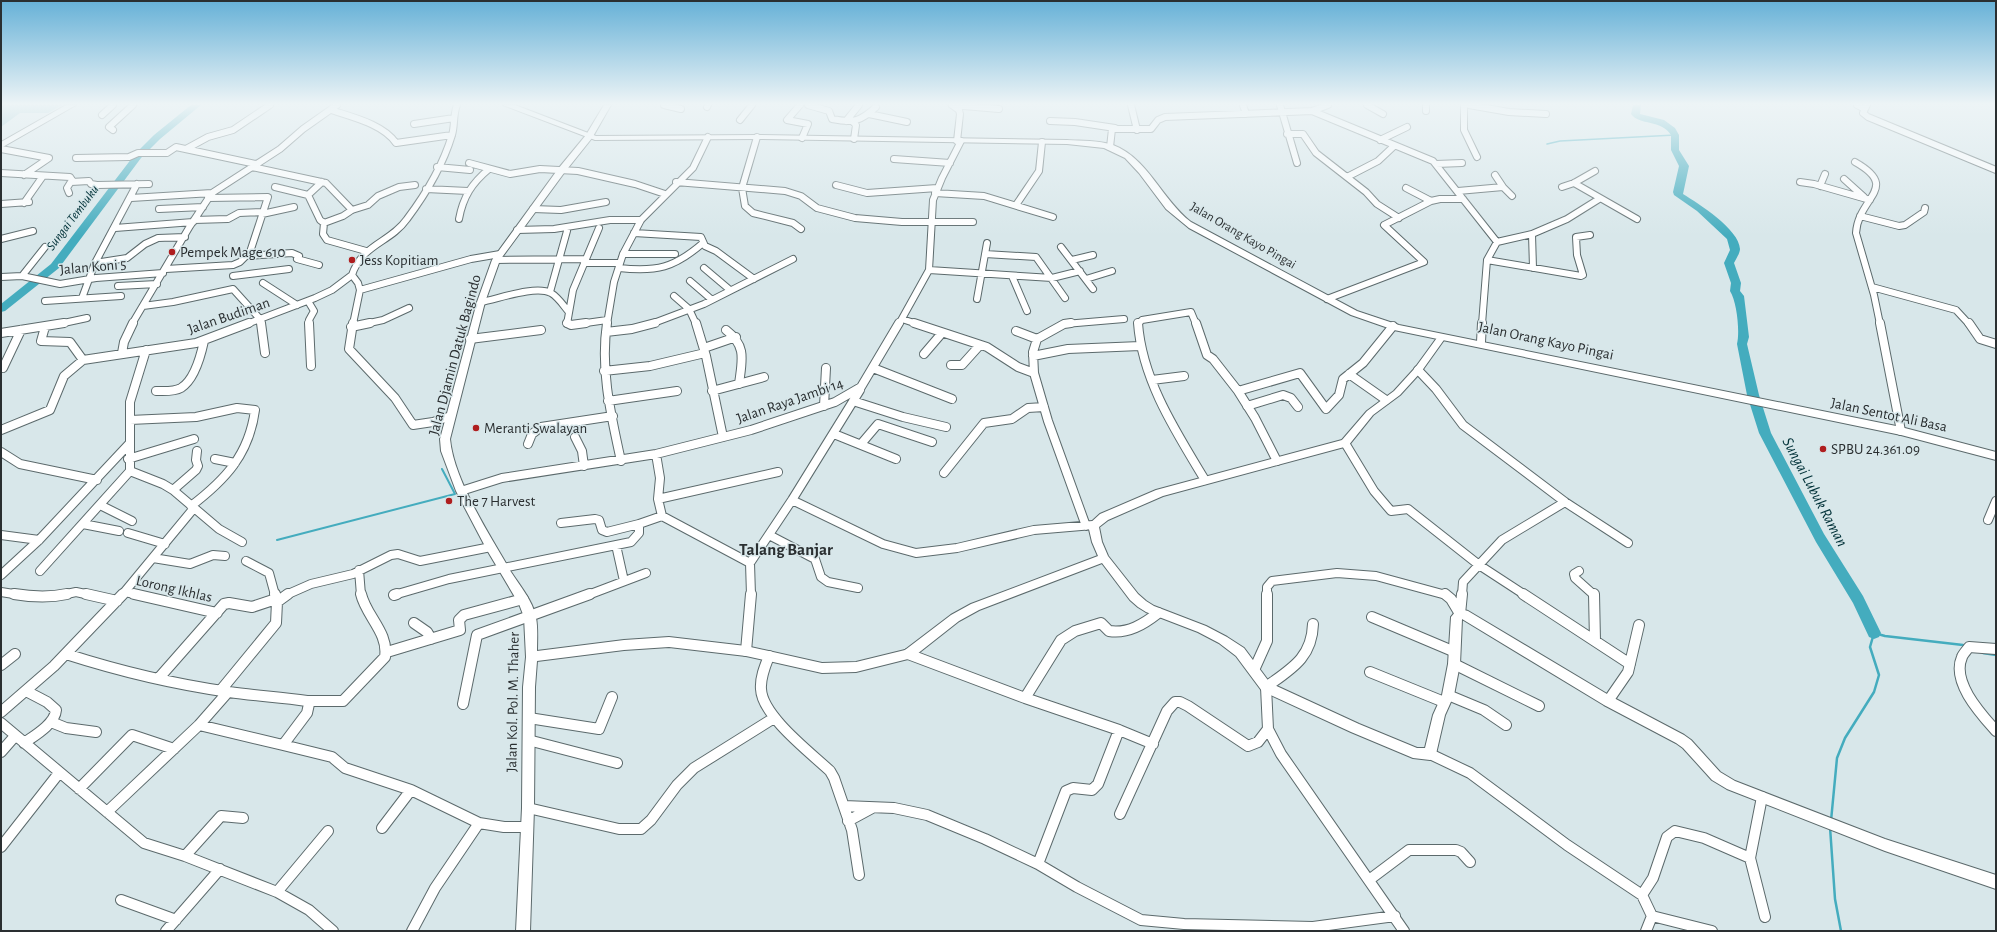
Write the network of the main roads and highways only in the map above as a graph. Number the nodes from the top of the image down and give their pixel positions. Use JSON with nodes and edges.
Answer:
{"nodes":[{"id":1,"x":1113,"y":148,"type":"edge"},
{"id":2,"x":1393,"y":326,"type":"junction"},
{"id":3,"x":1623,"y":374,"type":"junction"},
{"id":4,"x":1774,"y":406,"type":"joint"},
{"id":5,"x":1996,"y":456,"type":"edge"}],
"edges":[{"from":1,"to":2,"type":"main road","name":"Jalan Orang Kayo Pingai"},
{"from":2,"to":3,"type":"main road","name":"Jalan Orang Kayo Pingai"},
{"from":2,"to":3,"type":"main road","name":"Jalan Orang Kayo Pingai"},
{"from":3,"to":4,"type":"main road","name":"Jalan Orang Kayo Pingai"},
{"from":4,"to":5,"type":"main road","name":"Jalan Sentot Ali Basa"}]}
